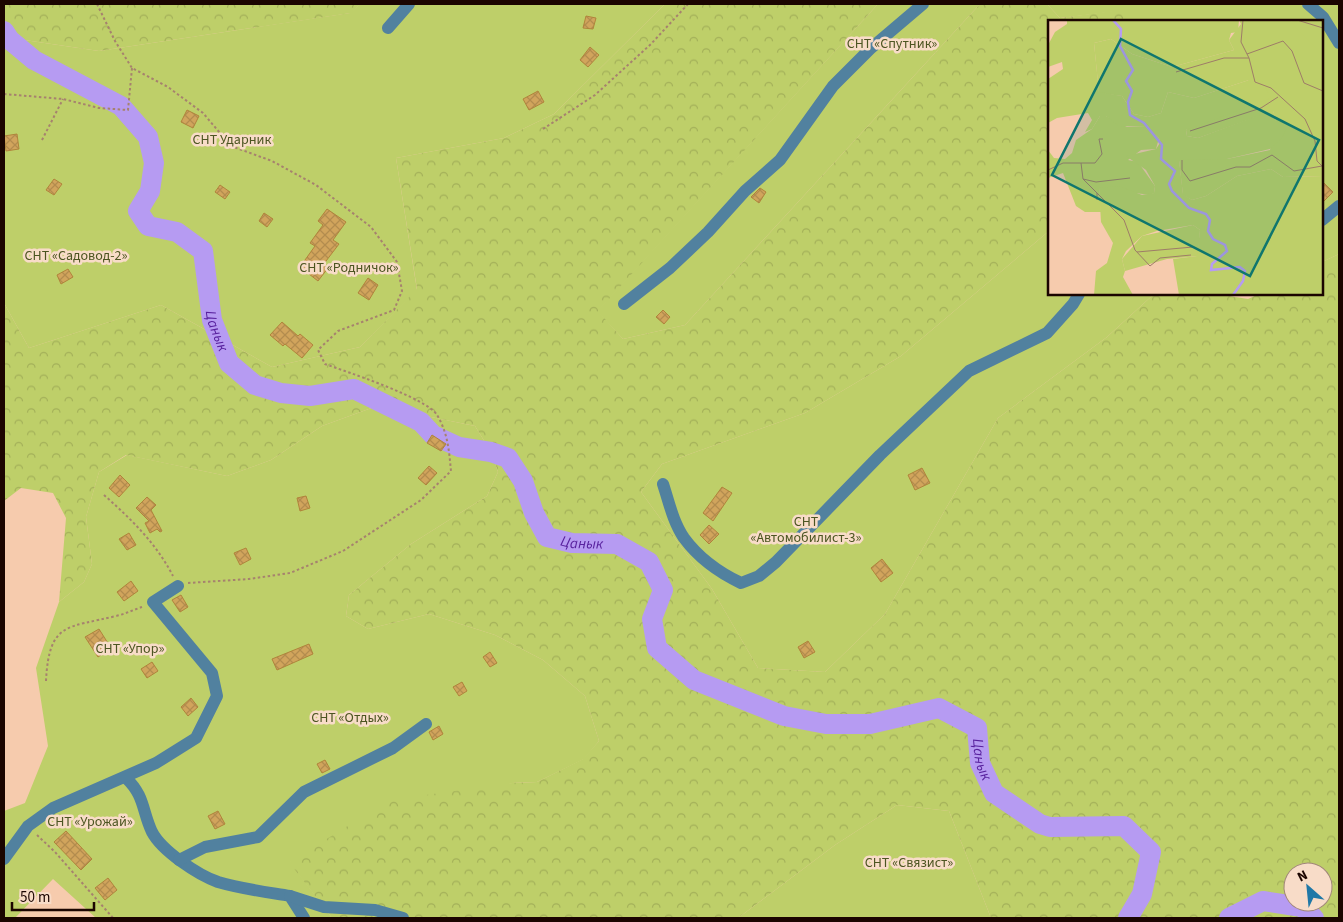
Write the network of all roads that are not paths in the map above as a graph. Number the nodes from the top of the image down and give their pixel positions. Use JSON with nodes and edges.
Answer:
{"nodes":[{"id":1,"x":409,"y":4,"type":"edge"},
{"id":2,"x":923,"y":4,"type":"edge"},
{"id":3,"x":1308,"y":4,"type":"edge"},
{"id":4,"x":388,"y":28,"type":"dead end"},
{"id":5,"x":1339,"y":43,"type":"edge"},
{"id":6,"x":1339,"y":206,"type":"edge"},
{"id":7,"x":1323,"y":219,"type":"edge"},
{"id":8,"x":1078,"y":295,"type":"edge"},
{"id":9,"x":624,"y":304,"type":"dead end"},
{"id":10,"x":663,"y":484,"type":"dead end"},
{"id":11,"x":178,"y":586,"type":"road end"},
{"id":12,"x":426,"y":724,"type":"dead end"},
{"id":13,"x":126,"y":778,"type":"junction"},
{"id":14,"x":4,"y":859,"type":"edge"},
{"id":15,"x":179,"y":860,"type":"junction"},
{"id":16,"x":290,"y":896,"type":"junction"},
{"id":17,"x":304,"y":918,"type":"edge"},
{"id":18,"x":404,"y":918,"type":"edge"}],
"edges":[{"from":1,"to":4,"type":"street"},
{"from":2,"to":9,"type":"street"},
{"from":3,"to":5,"type":"street"},
{"from":6,"to":7,"type":"street"},
{"from":8,"to":10,"type":"street"},
{"from":11,"to":13,"type":"street"},
{"from":12,"to":15,"type":"street"},
{"from":13,"to":14,"type":"street"},
{"from":13,"to":15,"type":"street"},
{"from":15,"to":16,"type":"street"},
{"from":16,"to":17,"type":"street"},
{"from":16,"to":18,"type":"street"}]}
